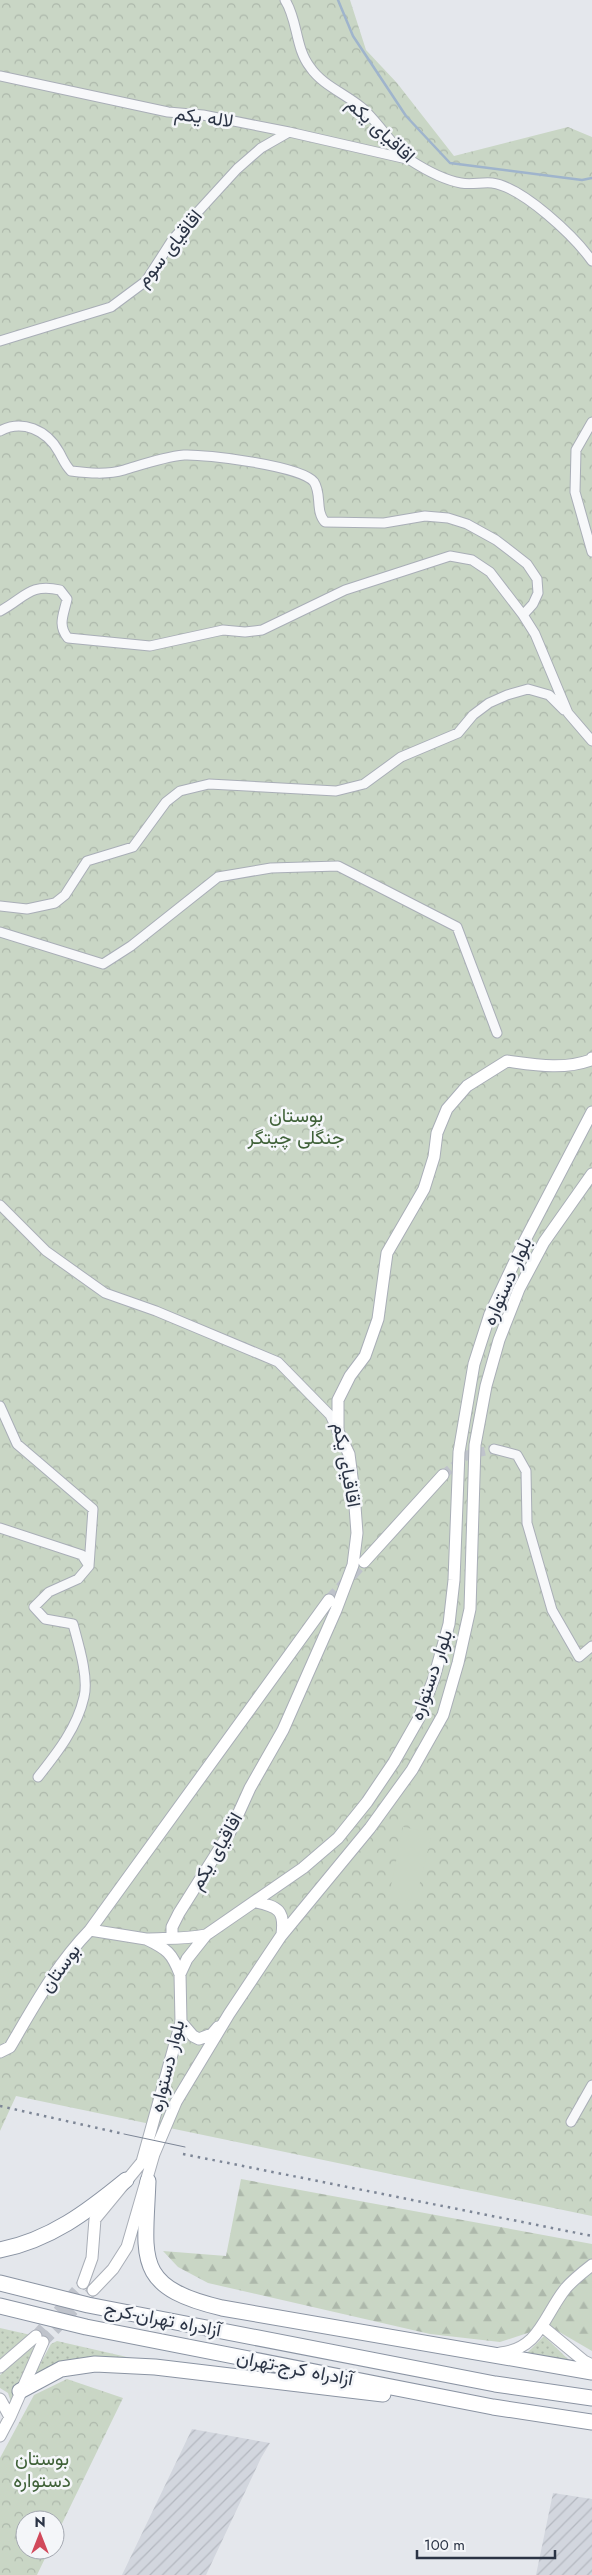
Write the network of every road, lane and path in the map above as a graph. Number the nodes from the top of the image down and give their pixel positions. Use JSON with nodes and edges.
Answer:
{"nodes":[{"id":1,"x":285,"y":0,"type":"edge"},
{"id":2,"x":0,"y":76,"type":"edge"},
{"id":3,"x":290,"y":132,"type":"junction"},
{"id":4,"x":408,"y":159,"type":"junction"},
{"id":5,"x":592,"y":261,"type":"edge"},
{"id":6,"x":0,"y":341,"type":"edge"},
{"id":7,"x":592,"y":422,"type":"edge"},
{"id":8,"x":0,"y":431,"type":"edge"},
{"id":9,"x":592,"y":552,"type":"edge"},
{"id":10,"x":0,"y":610,"type":"edge"},
{"id":11,"x":522,"y":615,"type":"junction"},
{"id":12,"x":568,"y":713,"type":"junction"},
{"id":13,"x":592,"y":742,"type":"edge"},
{"id":14,"x":0,"y":906,"type":"edge"},
{"id":15,"x":0,"y":932,"type":"edge"},
{"id":16,"x":497,"y":1034,"type":"dead end"},
{"id":17,"x":592,"y":1058,"type":"edge"},
{"id":18,"x":592,"y":1112,"type":"edge"},
{"id":19,"x":592,"y":1174,"type":"edge"},
{"id":20,"x":0,"y":1205,"type":"edge"},
{"id":21,"x":0,"y":1406,"type":"edge"},
{"id":22,"x":338,"y":1431,"type":"junction"},
{"id":23,"x":494,"y":1449,"type":"tunnel mouth"},
{"id":24,"x":443,"y":1475,"type":"tunnel mouth"},
{"id":25,"x":0,"y":1528,"type":"edge"},
{"id":26,"x":364,"y":1562,"type":"tunnel mouth"},
{"id":27,"x":89,"y":1566,"type":"junction"},
{"id":28,"x":329,"y":1600,"type":"tunnel mouth"},
{"id":29,"x":592,"y":1646,"type":"edge"},
{"id":30,"x":38,"y":1777,"type":"dead end"},
{"id":31,"x":256,"y":1902,"type":"junction"},
{"id":32,"x":90,"y":1930,"type":"junction"},
{"id":33,"x":206,"y":1935,"type":"junction"},
{"id":34,"x":282,"y":1936,"type":"junction"},
{"id":35,"x":172,"y":1937,"type":"junction"},
{"id":36,"x":146,"y":1939,"type":"junction"},
{"id":37,"x":180,"y":1974,"type":"junction"},
{"id":38,"x":229,"y":2014,"type":"junction"},
{"id":39,"x":181,"y":2022,"type":"junction"},
{"id":40,"x":0,"y":2052,"type":"edge"},
{"id":41,"x":592,"y":2084,"type":"edge"},
{"id":42,"x":571,"y":2122,"type":"dead end"},
{"id":43,"x":126,"y":2180,"type":"junction"},
{"id":44,"x":148,"y":2181,"type":"junction"},
{"id":45,"x":0,"y":2250,"type":"edge"},
{"id":46,"x":592,"y":2265,"type":"edge"},
{"id":47,"x":0,"y":2283,"type":"edge"},
{"id":48,"x":83,"y":2283,"type":"tunnel mouth"},
{"id":49,"x":93,"y":2290,"type":"tunnel mouth"},
{"id":50,"x":0,"y":2306,"type":"edge"},
{"id":51,"x":543,"y":2327,"type":"junction"},
{"id":52,"x":493,"y":2354,"type":"junction"},
{"id":53,"x":592,"y":2365,"type":"edge"},
{"id":54,"x":0,"y":2367,"type":"edge"},
{"id":55,"x":592,"y":2372,"type":"edge"},
{"id":56,"x":20,"y":2391,"type":"junction"},
{"id":57,"x":592,"y":2398,"type":"edge"},
{"id":58,"x":0,"y":2399,"type":"edge"},
{"id":59,"x":493,"y":2407,"type":"junction"},
{"id":60,"x":10,"y":2417,"type":"junction"},
{"id":61,"x":592,"y":2422,"type":"edge"},
{"id":62,"x":0,"y":2436,"type":"edge"}],
"edges":[{"from":1,"to":4,"type":"street","name":"اقاقیای یکم"},
{"from":2,"to":3,"type":"street","name":"لاله یکم"},
{"from":3,"to":4,"type":"street","name":"لاله یکم"},
{"from":3,"to":6,"type":"street","name":"اقاقیای سوم"},
{"from":4,"to":5,"type":"street","name":"اقاقیای یکم"},
{"from":7,"to":9,"type":"street"},
{"from":8,"to":11,"type":"street"},
{"from":10,"to":11,"type":"street"},
{"from":11,"to":12,"type":"street"},
{"from":12,"to":13,"type":"street"},
{"from":12,"to":14,"type":"street"},
{"from":15,"to":16,"type":"street"},
{"from":17,"to":22,"type":"main road","name":"اقاقیای یکم"},
{"from":18,"to":31,"type":"main road","name":"بلوار دستواره"},
{"from":19,"to":34,"type":"main road","name":"بلوار دستواره"},
{"from":20,"to":22,"type":"street"},
{"from":21,"to":27,"type":"street"},
{"from":22,"to":35,"type":"main road","name":"اقاقیای یکم"},
{"from":23,"to":29,"type":"street"},
{"from":24,"to":26,"type":"main road"},
{"from":25,"to":27,"type":"street"},
{"from":27,"to":30,"type":"street"},
{"from":28,"to":32,"type":"main road"},
{"from":31,"to":33,"type":"main road","name":"بلوار دستواره"},
{"from":31,"to":34,"type":"main road"},
{"from":32,"to":36,"type":"main road","name":"بوستان"},
{"from":32,"to":40,"type":"main road","name":"بوستان"},
{"from":33,"to":35,"type":"main road"},
{"from":33,"to":37,"type":"main road","name":"بلوار دستواره"},
{"from":34,"to":38,"type":"main road","name":"بلوار دستواره"},
{"from":35,"to":36,"type":"main road"},
{"from":36,"to":37,"type":"main road"},
{"from":37,"to":39,"type":"main road","name":"بلوار دستواره"},
{"from":38,"to":39,"type":"main road"},
{"from":38,"to":44,"type":"main road","name":"بلوار دستواره"},
{"from":39,"to":43,"type":"main road","name":"بلوار دستواره"},
{"from":41,"to":42,"type":"street"},
{"from":43,"to":45,"type":"highway"},
{"from":43,"to":48,"type":"main road"},
{"from":44,"to":49,"type":"main road","name":"بلوار دستواره"},
{"from":44,"to":52,"type":"highway"},
{"from":46,"to":51,"type":"main road"},
{"from":47,"to":57,"type":"highway","name":"آزادراه تهران-کرج"},
{"from":50,"to":59,"type":"highway","name":"آزادراه کرج-تهران"},
{"from":51,"to":52,"type":"main road"},
{"from":51,"to":53,"type":"main road"},
{"from":52,"to":55,"type":"highway"},
{"from":54,"to":56,"type":"main road"},
{"from":56,"to":59,"type":"highway"},
{"from":56,"to":60,"type":"main road"},
{"from":58,"to":60,"type":"main road"},
{"from":59,"to":61,"type":"highway","name":"آزادراه کرج-تهران"},
{"from":60,"to":62,"type":"main road"}]}
